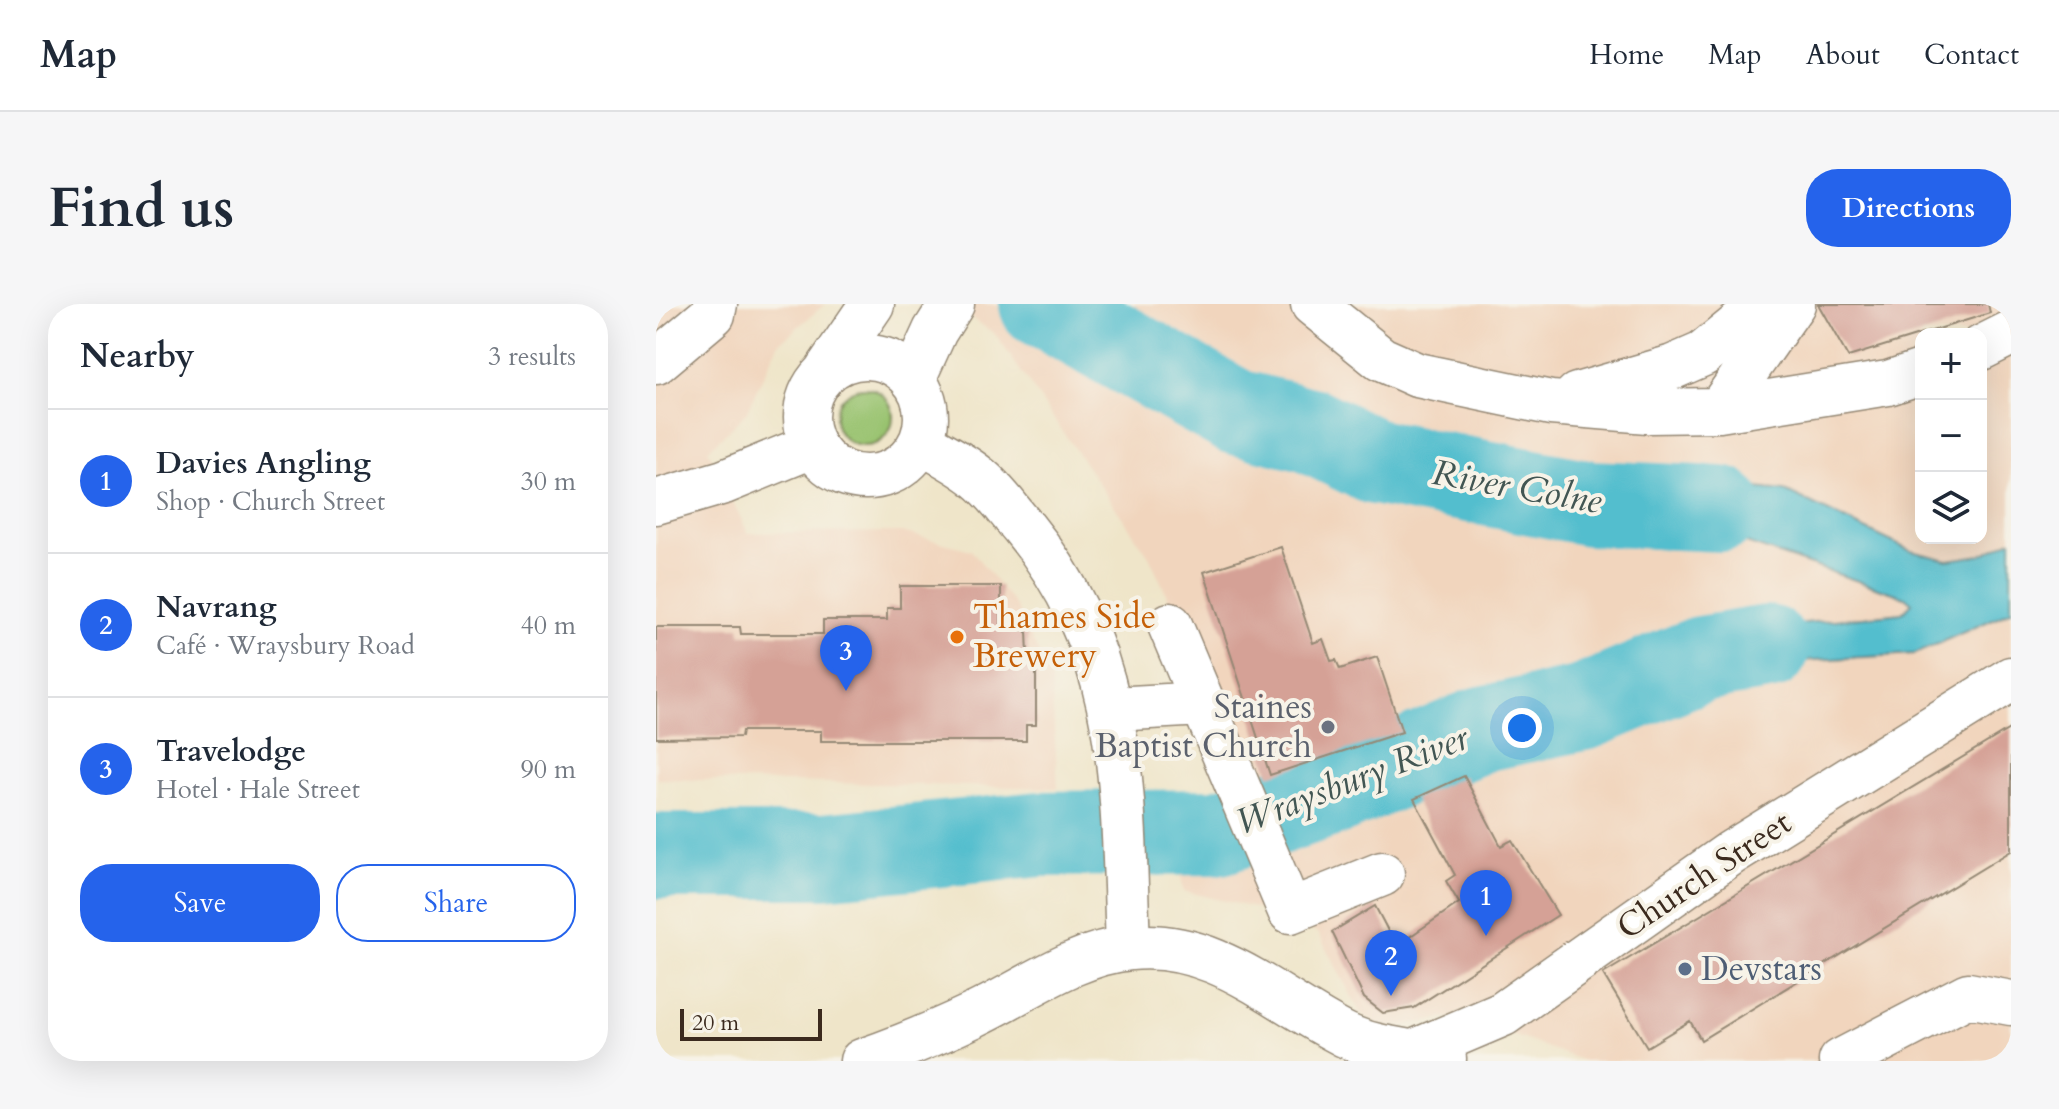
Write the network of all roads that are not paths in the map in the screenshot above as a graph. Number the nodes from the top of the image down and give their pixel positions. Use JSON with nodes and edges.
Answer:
{"nodes":[{"id":1,"x":715,"y":304,"type":"edge"},
{"id":2,"x":872,"y":304,"type":"edge"},
{"id":3,"x":952,"y":304,"type":"edge"},
{"id":4,"x":1313,"y":304,"type":"edge"},
{"id":5,"x":1764,"y":304,"type":"edge"},
{"id":6,"x":1793,"y":304,"type":"edge"},
{"id":7,"x":2011,"y":333,"type":"edge"},
{"id":8,"x":1987,"y":345,"type":"edge"},
{"id":9,"x":656,"y":362,"type":"edge"},
{"id":10,"x":827,"y":370,"type":"junction"},
{"id":11,"x":1915,"y":374,"type":"edge"},
{"id":12,"x":913,"y":379,"type":"junction"},
{"id":13,"x":1551,"y":403,"type":"junction"},
{"id":14,"x":1719,"y":410,"type":"junction"},
{"id":15,"x":922,"y":442,"type":"junction"},
{"id":16,"x":812,"y":446,"type":"junction"},
{"id":17,"x":656,"y":502,"type":"edge"},
{"id":18,"x":1170,"y":625,"type":"dead end"},
{"id":19,"x":2011,"y":679,"type":"edge"},
{"id":20,"x":1204,"y":704,"type":"junction"},
{"id":21,"x":1112,"y":709,"type":"junction"},
{"id":22,"x":1382,"y":874,"type":"dead end"},
{"id":23,"x":1127,"y":927,"type":"junction"},
{"id":24,"x":2011,"y":1003,"type":"edge"},
{"id":25,"x":1420,"y":1058,"type":"edge"},
{"id":26,"x":862,"y":1061,"type":"edge"},
{"id":27,"x":1841,"y":1061,"type":"edge"}],
"edges":[{"from":1,"to":9,"type":"street"},
{"from":2,"to":10,"type":"street"},
{"from":3,"to":12,"type":"street"},
{"from":4,"to":13,"type":"street"},
{"from":5,"to":13,"type":"street"},
{"from":6,"to":14,"type":"street"},
{"from":7,"to":8,"type":"street"},
{"from":10,"to":12,"type":"street"},
{"from":10,"to":16,"type":"street"},
{"from":11,"to":14,"type":"street"},
{"from":12,"to":15,"type":"street"},
{"from":13,"to":14,"type":"street"},
{"from":15,"to":16,"type":"street"},
{"from":15,"to":21,"type":"street"},
{"from":16,"to":17,"type":"street"},
{"from":18,"to":20,"type":"street"},
{"from":19,"to":25,"type":"street","name":"Church Street"},
{"from":20,"to":21,"type":"street"},
{"from":20,"to":22,"type":"street"},
{"from":21,"to":23,"type":"street"},
{"from":23,"to":25,"type":"street"},
{"from":23,"to":26,"type":"street"},
{"from":24,"to":27,"type":"street"}]}
